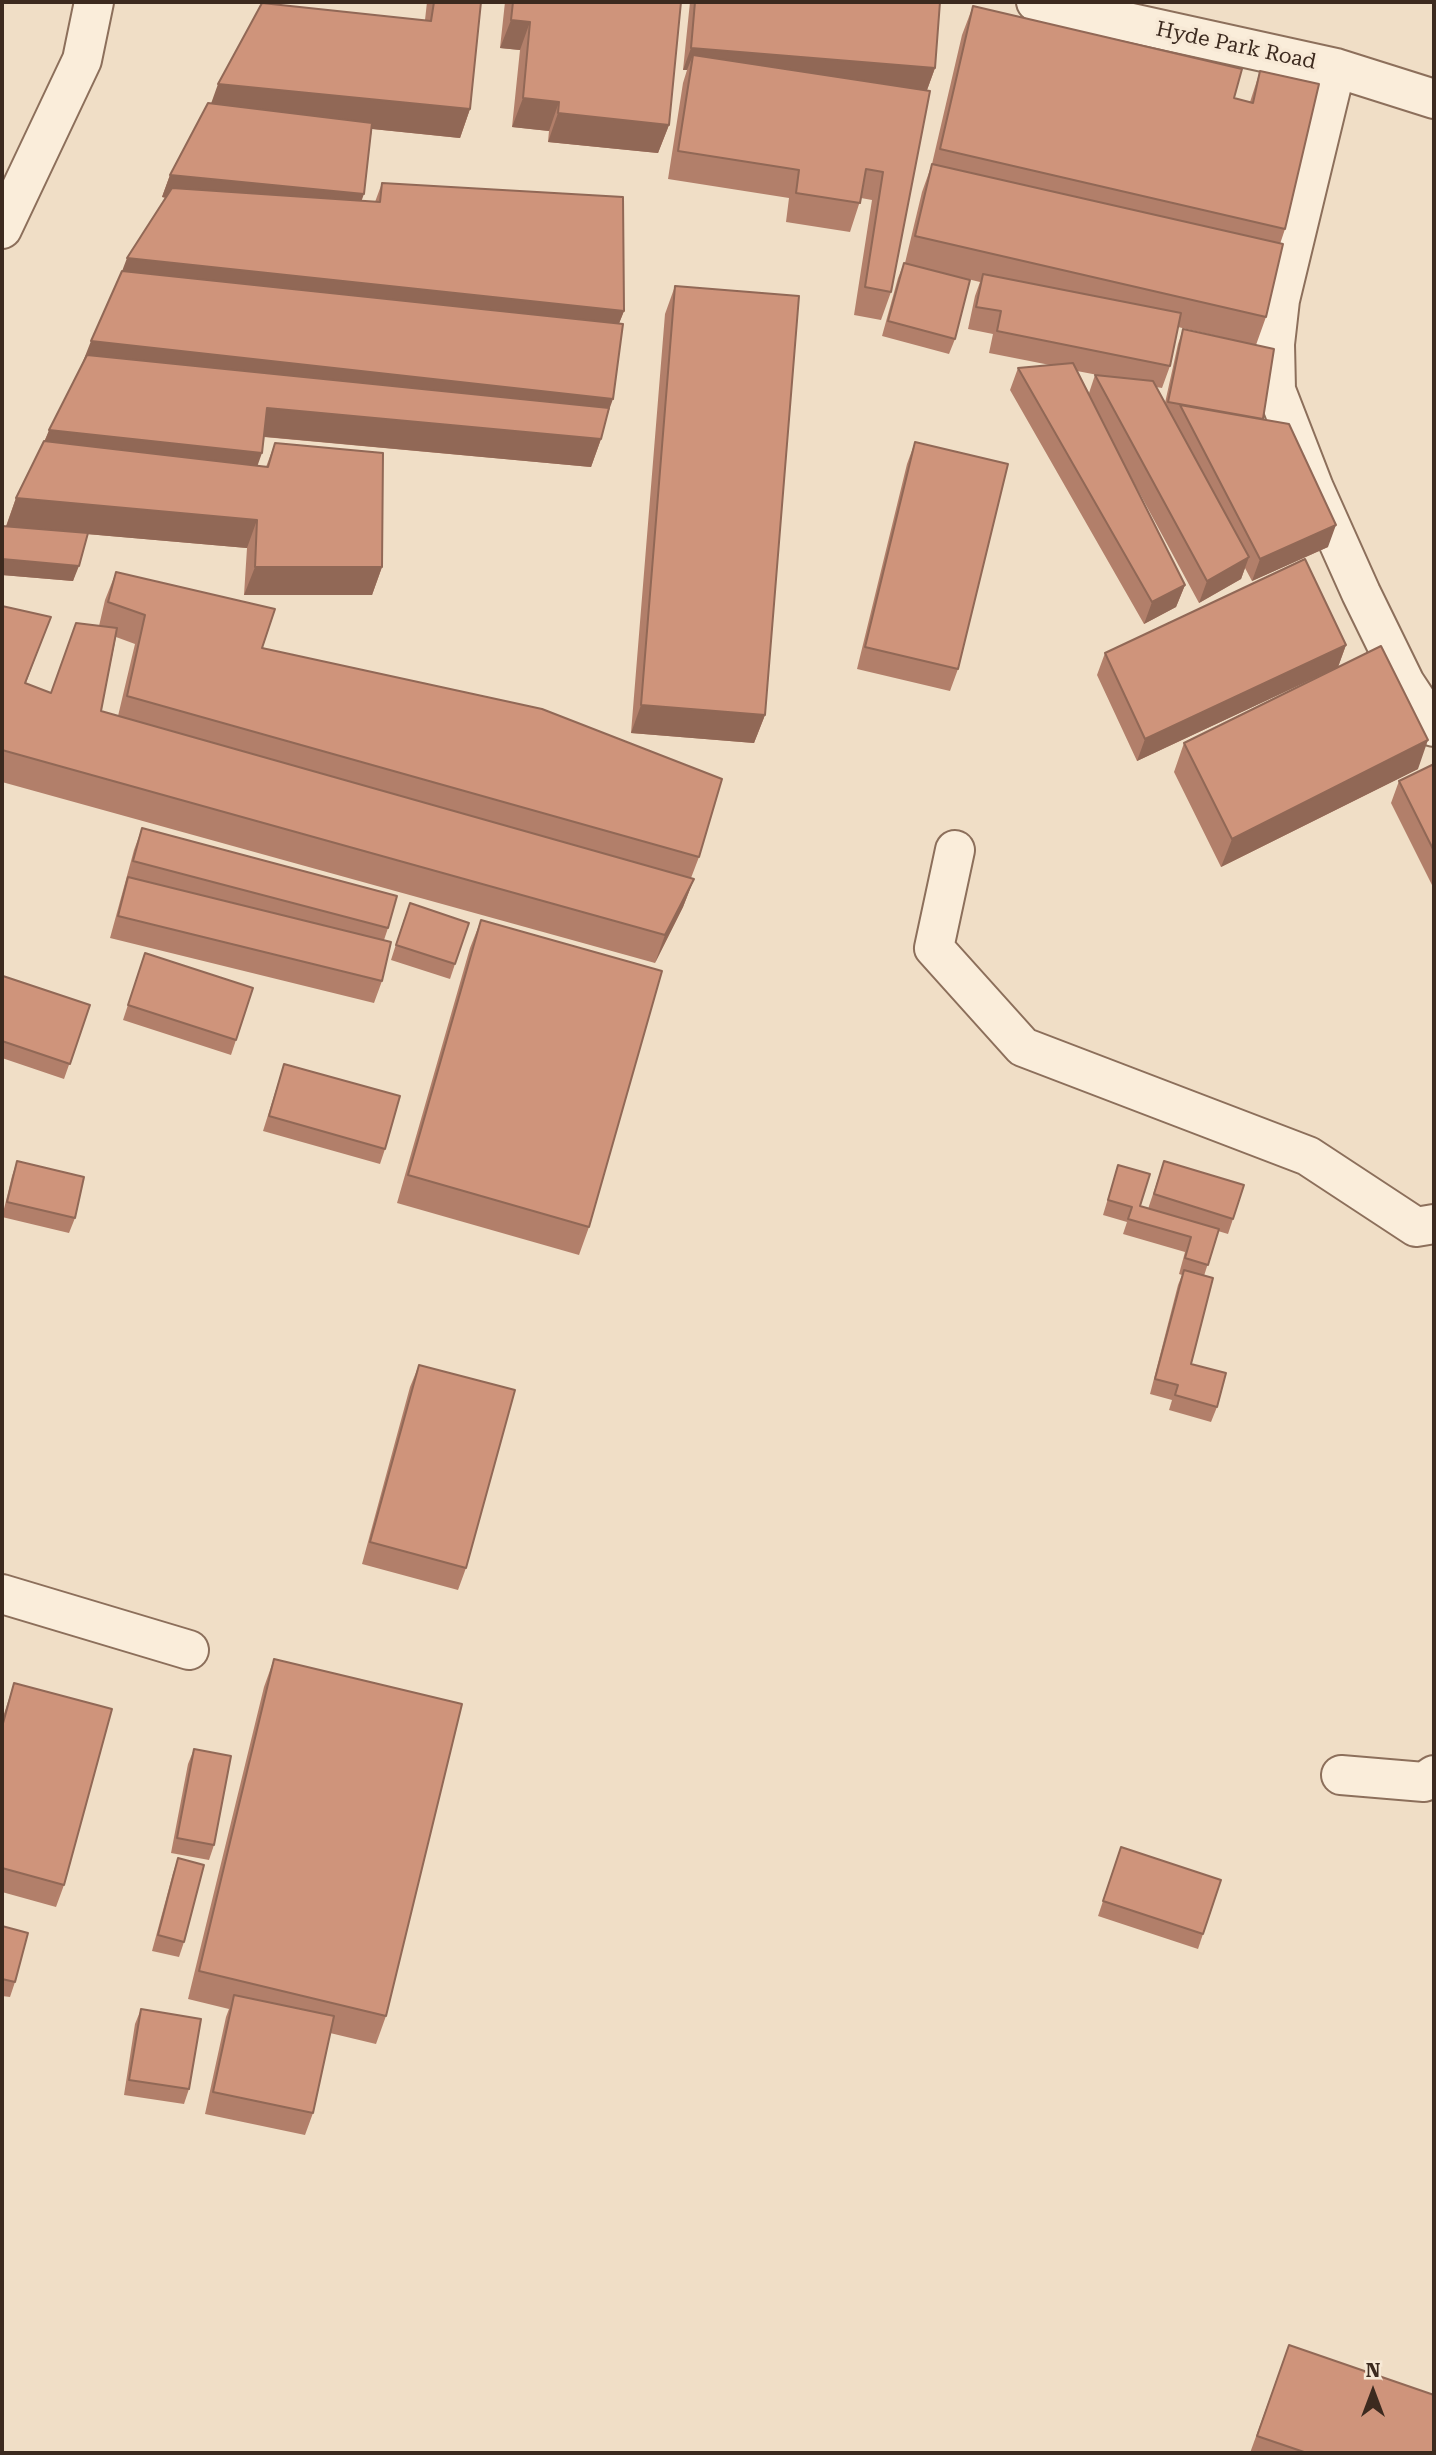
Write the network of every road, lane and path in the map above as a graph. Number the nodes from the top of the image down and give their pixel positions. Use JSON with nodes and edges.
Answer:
{"nodes":[{"id":1,"x":94,"y":2,"type":"edge"},
{"id":2,"x":1036,"y":2,"type":"edge"},
{"id":3,"x":1109,"y":10,"type":"edge"},
{"id":4,"x":1336,"y":68,"type":"junction"},
{"id":5,"x":1434,"y":99,"type":"edge"},
{"id":6,"x":2,"y":229,"type":"edge"},
{"id":7,"x":1434,"y":727,"type":"edge"},
{"id":8,"x":956,"y":850,"type":"dead end"},
{"id":9,"x":1434,"y":1224,"type":"edge"},
{"id":10,"x":2,"y":1594,"type":"edge"},
{"id":11,"x":189,"y":1650,"type":"dead end"},
{"id":12,"x":1341,"y":1775,"type":"dead end"},
{"id":13,"x":1434,"y":1775,"type":"edge"}],
"edges":[{"from":1,"to":6,"type":"street"},
{"from":2,"to":3,"type":"street","name":"Hyde Park Road"},
{"from":3,"to":4,"type":"street","name":"Hyde Park Road"},
{"from":4,"to":5,"type":"street","name":"Hyde Park Road"},
{"from":4,"to":7,"type":"street"},
{"from":8,"to":9,"type":"street"},
{"from":10,"to":11,"type":"street"},
{"from":12,"to":13,"type":"street"}]}
